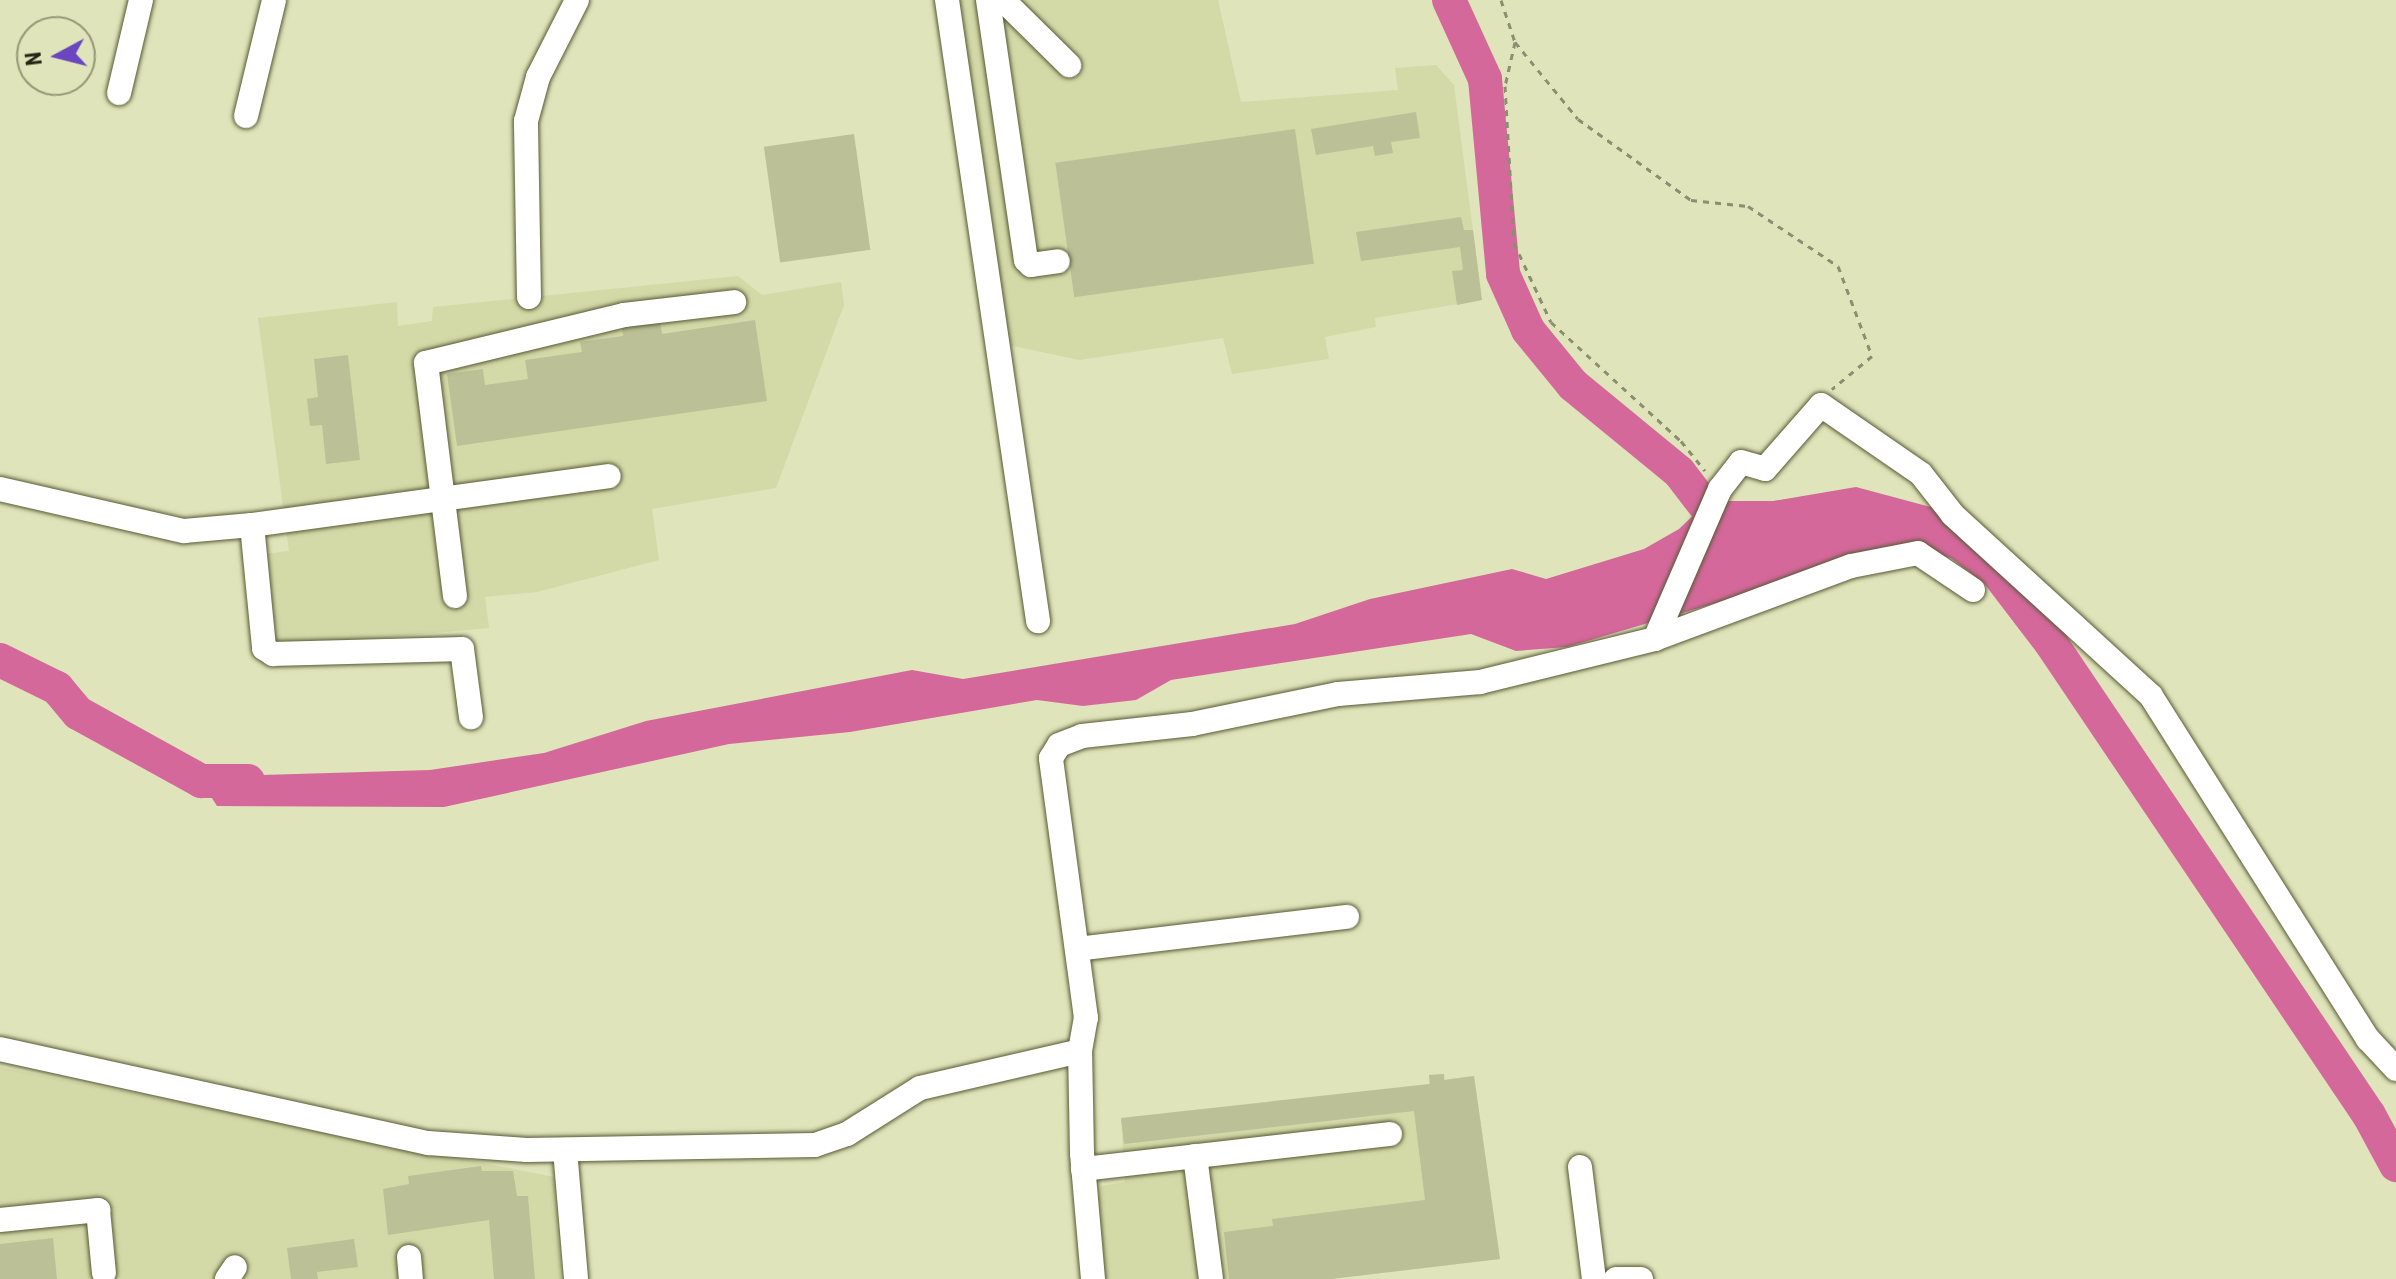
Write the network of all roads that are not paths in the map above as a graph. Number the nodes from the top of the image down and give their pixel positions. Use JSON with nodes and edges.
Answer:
{"nodes":[{"id":1,"x":141,"y":0,"type":"edge"},
{"id":2,"x":274,"y":0,"type":"edge"},
{"id":3,"x":577,"y":0,"type":"edge"},
{"id":4,"x":947,"y":0,"type":"edge"},
{"id":5,"x":988,"y":0,"type":"edge"},
{"id":6,"x":1003,"y":0,"type":"edge"},
{"id":7,"x":1069,"y":65,"type":"dead end"},
{"id":8,"x":119,"y":93,"type":"dead end"},
{"id":9,"x":246,"y":116,"type":"dead end"},
{"id":10,"x":1058,"y":261,"type":"dead end"},
{"id":11,"x":529,"y":297,"type":"dead end"},
{"id":12,"x":734,"y":302,"type":"dead end"},
{"id":13,"x":609,"y":476,"type":"dead end"},
{"id":14,"x":0,"y":489,"type":"edge"},
{"id":15,"x":443,"y":499,"type":"junction"},
{"id":16,"x":252,"y":525,"type":"junction"},
{"id":17,"x":1973,"y":590,"type":"dead end"},
{"id":18,"x":455,"y":596,"type":"dead end"},
{"id":19,"x":1038,"y":621,"type":"dead end"},
{"id":20,"x":1658,"y":632,"type":"junction"},
{"id":21,"x":471,"y":717,"type":"dead end"},
{"id":22,"x":1347,"y":917,"type":"dead end"},
{"id":23,"x":1077,"y":949,"type":"junction"},
{"id":24,"x":0,"y":1049,"type":"edge"},
{"id":25,"x":1080,"y":1051,"type":"junction"},
{"id":26,"x":2396,"y":1069,"type":"edge"},
{"id":27,"x":1390,"y":1134,"type":"dead end"},
{"id":28,"x":565,"y":1150,"type":"junction"},
{"id":29,"x":1195,"y":1156,"type":"junction"},
{"id":30,"x":1580,"y":1167,"type":"dead end"},
{"id":31,"x":1083,"y":1169,"type":"junction"},
{"id":32,"x":0,"y":1220,"type":"edge"},
{"id":33,"x":104,"y":1273,"type":"dead end"},
{"id":34,"x":576,"y":1279,"type":"edge"},
{"id":35,"x":1093,"y":1279,"type":"edge"},
{"id":36,"x":1211,"y":1279,"type":"edge"},
{"id":37,"x":1594,"y":1279,"type":"edge"},
{"id":38,"x":1616,"y":1279,"type":"edge"},
{"id":39,"x":1641,"y":1279,"type":"edge"}],
"edges":[{"from":1,"to":8,"type":"street"},
{"from":2,"to":9,"type":"street"},
{"from":3,"to":11,"type":"street"},
{"from":4,"to":19,"type":"street"},
{"from":5,"to":10,"type":"street"},
{"from":6,"to":7,"type":"street"},
{"from":12,"to":15,"type":"street"},
{"from":13,"to":15,"type":"street"},
{"from":14,"to":16,"type":"street"},
{"from":15,"to":16,"type":"street"},
{"from":15,"to":18,"type":"street"},
{"from":16,"to":21,"type":"street"},
{"from":17,"to":20,"type":"street"},
{"from":20,"to":23,"type":"street"},
{"from":20,"to":26,"type":"street"},
{"from":22,"to":23,"type":"street"},
{"from":23,"to":25,"type":"street"},
{"from":24,"to":28,"type":"street"},
{"from":25,"to":28,"type":"street"},
{"from":25,"to":31,"type":"street"},
{"from":27,"to":29,"type":"street"},
{"from":28,"to":34,"type":"street"},
{"from":29,"to":31,"type":"street"},
{"from":29,"to":36,"type":"street"},
{"from":30,"to":37,"type":"street"},
{"from":31,"to":35,"type":"street"},
{"from":32,"to":33,"type":"street"},
{"from":38,"to":39,"type":"street"}]}
